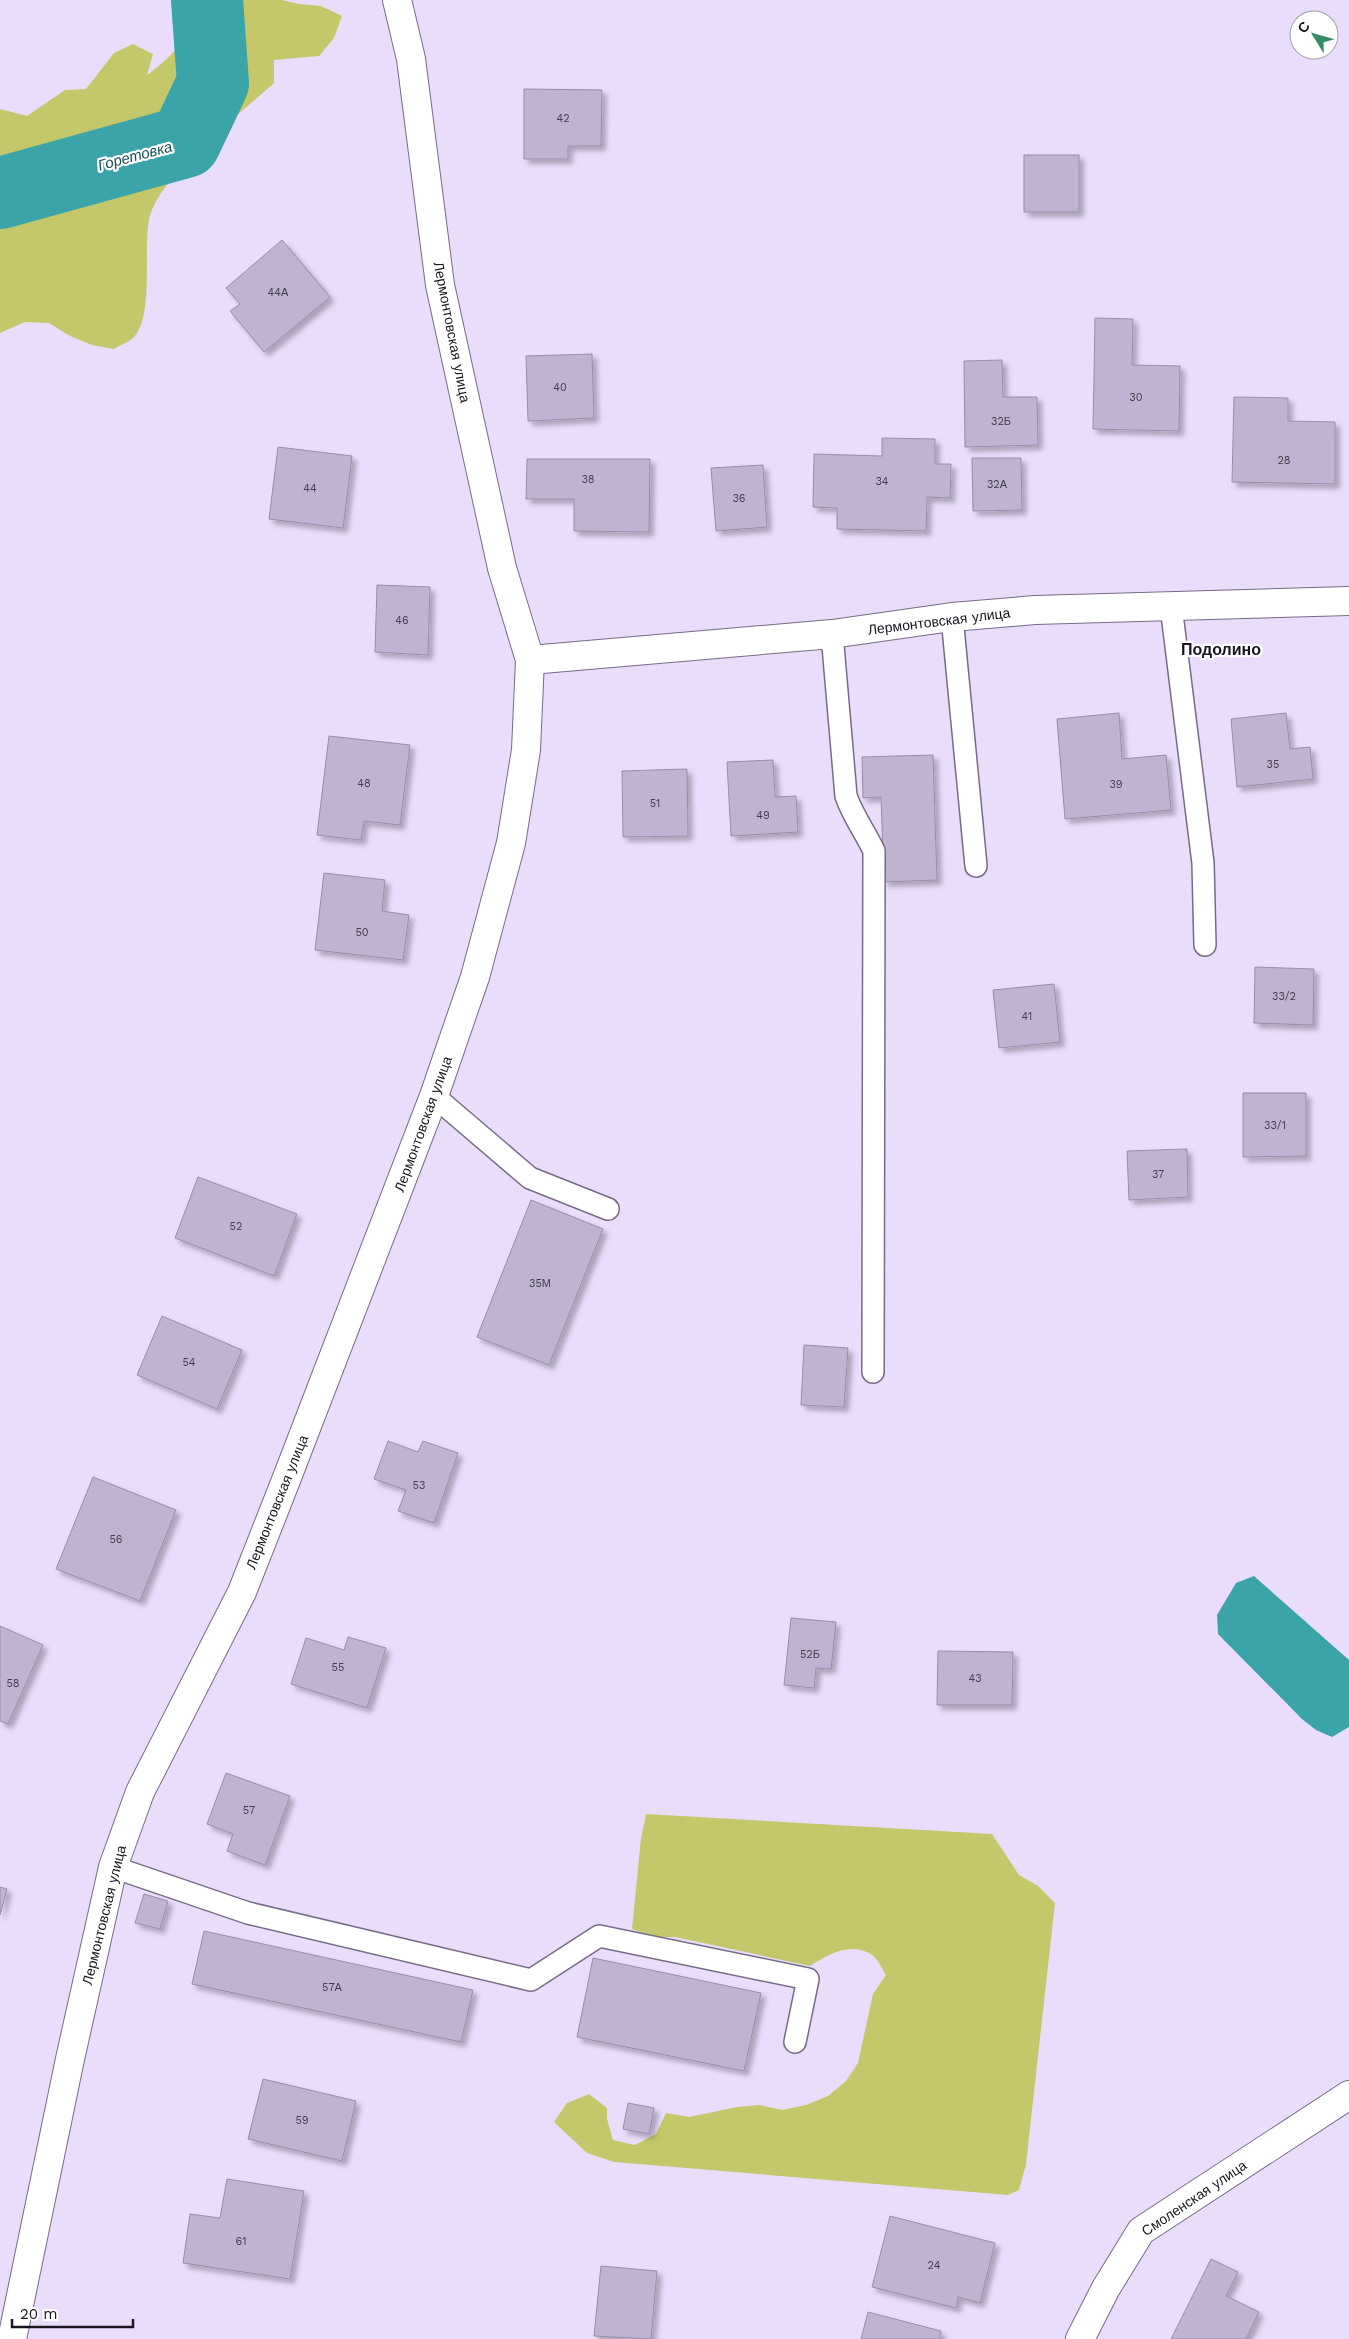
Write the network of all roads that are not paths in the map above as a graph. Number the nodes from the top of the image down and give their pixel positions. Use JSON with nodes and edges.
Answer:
{"nodes":[{"id":1,"x":397,"y":0,"type":"edge"},
{"id":2,"x":1349,"y":602,"type":"edge"},
{"id":3,"x":1171,"y":606,"type":"junction"},
{"id":4,"x":952,"y":617,"type":"junction"},
{"id":5,"x":832,"y":634,"type":"junction"},
{"id":6,"x":530,"y":660,"type":"junction"},
{"id":7,"x":976,"y":866,"type":"dead end"},
{"id":8,"x":1205,"y":945,"type":"dead end"},
{"id":9,"x":434,"y":1096,"type":"junction"},
{"id":10,"x":608,"y":1209,"type":"dead end"},
{"id":11,"x":873,"y":1372,"type":"dead end"},
{"id":12,"x":113,"y":1867,"type":"junction"},
{"id":13,"x":795,"y":2042,"type":"dead end"},
{"id":14,"x":1349,"y":2095,"type":"edge"},
{"id":15,"x":12,"y":2339,"type":"edge"},
{"id":16,"x":1080,"y":2339,"type":"edge"}],
"edges":[{"from":1,"to":6,"type":"street","name":"Лермонтовская улица"},
{"from":2,"to":3,"type":"street","name":"Лермонтовская улица"},
{"from":3,"to":4,"type":"street","name":"Лермонтовская улица"},
{"from":3,"to":8,"type":"lane"},
{"from":4,"to":5,"type":"street","name":"Лермонтовская улица"},
{"from":4,"to":7,"type":"lane"},
{"from":5,"to":6,"type":"street","name":"Лермонтовская улица"},
{"from":5,"to":11,"type":"lane"},
{"from":6,"to":9,"type":"street","name":"Лермонтовская улица"},
{"from":9,"to":10,"type":"lane"},
{"from":9,"to":12,"type":"street","name":"Лермонтовская улица"},
{"from":12,"to":13,"type":"lane"},
{"from":12,"to":15,"type":"street","name":"Лермонтовская улица"},
{"from":14,"to":16,"type":"street","name":"Смоленская улица"}]}
